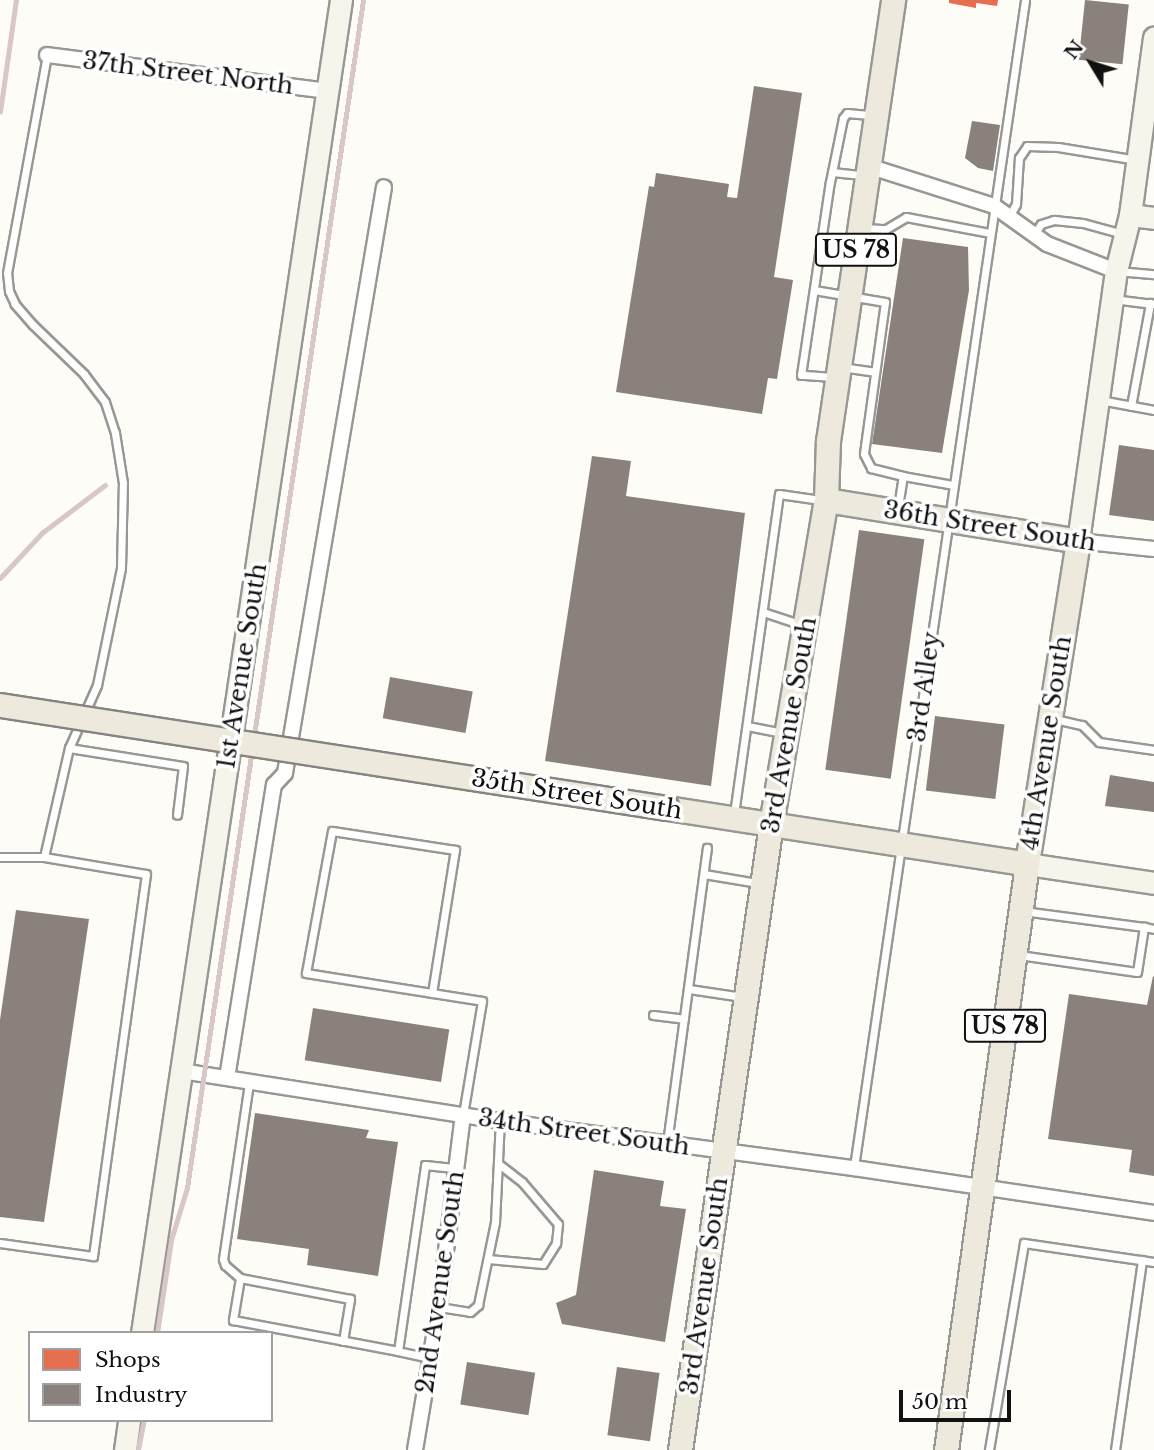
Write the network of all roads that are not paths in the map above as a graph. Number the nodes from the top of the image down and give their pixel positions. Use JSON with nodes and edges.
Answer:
{"nodes":[{"id":1,"x":340,"y":0,"type":"edge"},
{"id":2,"x":893,"y":0,"type":"edge"},
{"id":3,"x":1025,"y":0,"type":"edge"},
{"id":4,"x":1154,"y":38,"type":"edge"},
{"id":5,"x":47,"y":55,"type":"joint"},
{"id":6,"x":329,"y":92,"type":"junction"},
{"id":7,"x":876,"y":115,"type":"junction"},
{"id":8,"x":1137,"y":160,"type":"junction"},
{"id":9,"x":868,"y":171,"type":"junction"},
{"id":10,"x":832,"y":172,"type":"junction"},
{"id":11,"x":384,"y":187,"type":"dead end"},
{"id":12,"x":994,"y":206,"type":"junction"},
{"id":13,"x":1009,"y":217,"type":"junction"},
{"id":14,"x":1154,"y":218,"type":"edge"},
{"id":15,"x":1128,"y":224,"type":"junction"},
{"id":16,"x":859,"y":228,"type":"junction"},
{"id":17,"x":990,"y":233,"type":"junction"},
{"id":18,"x":1034,"y":235,"type":"junction"},
{"id":19,"x":1116,"y":271,"type":"junction"},
{"id":20,"x":1154,"y":274,"type":"edge"},
{"id":21,"x":814,"y":290,"type":"junction"},
{"id":22,"x":849,"y":295,"type":"junction"},
{"id":23,"x":1112,"y":299,"type":"junction"},
{"id":24,"x":1152,"y":304,"type":"edge"},
{"id":25,"x":838,"y":372,"type":"junction"},
{"id":26,"x":875,"y":372,"type":"junction"},
{"id":27,"x":1098,"y":399,"type":"junction"},
{"id":28,"x":1131,"y":406,"type":"junction"},
{"id":29,"x":1154,"y":410,"type":"edge"},
{"id":30,"x":903,"y":476,"type":"junction"},
{"id":31,"x":953,"y":485,"type":"junction"},
{"id":32,"x":826,"y":500,"type":"junction"},
{"id":33,"x":897,"y":511,"type":"junction"},
{"id":34,"x":948,"y":519,"type":"junction"},
{"id":35,"x":1078,"y":541,"type":"junction"},
{"id":36,"x":1154,"y":549,"type":"edge"},
{"id":37,"x":763,"y":612,"type":"junction"},
{"id":38,"x":806,"y":626,"type":"junction"},
{"id":39,"x":0,"y":705,"type":"edge"},
{"id":40,"x":1050,"y":718,"type":"junction"},
{"id":41,"x":747,"y":726,"type":"junction"},
{"id":42,"x":788,"y":733,"type":"junction"},
{"id":43,"x":230,"y":745,"type":"junction"},
{"id":44,"x":69,"y":748,"type":"junction"},
{"id":45,"x":1154,"y":750,"type":"edge"},
{"id":46,"x":288,"y":753,"type":"junction"},
{"id":47,"x":177,"y":815,"type":"dead end"},
{"id":48,"x":733,"y":818,"type":"junction"},
{"id":49,"x":771,"y":824,"type":"junction"},
{"id":50,"x":901,"y":844,"type":"junction"},
{"id":51,"x":707,"y":848,"type":"dead end"},
{"id":52,"x":0,"y":857,"type":"edge"},
{"id":53,"x":44,"y":857,"type":"junction"},
{"id":54,"x":1027,"y":864,"type":"junction"},
{"id":55,"x":704,"y":874,"type":"junction"},
{"id":56,"x":1154,"y":883,"type":"edge"},
{"id":57,"x":762,"y":884,"type":"junction"},
{"id":58,"x":1021,"y":910,"type":"junction"},
{"id":59,"x":1144,"y":928,"type":"junction"},
{"id":60,"x":1154,"y":929,"type":"edge"},
{"id":61,"x":1015,"y":954,"type":"junction"},
{"id":62,"x":689,"y":989,"type":"junction"},
{"id":63,"x":432,"y":993,"type":"junction"},
{"id":64,"x":746,"y":998,"type":"junction"},
{"id":65,"x":653,"y":1015,"type":"dead end"},
{"id":66,"x":684,"y":1019,"type":"junction"},
{"id":67,"x":181,"y":1071,"type":"junction"},
{"id":68,"x":227,"y":1078,"type":"junction"},
{"id":69,"x":249,"y":1081,"type":"junction"},
{"id":70,"x":463,"y":1114,"type":"junction"},
{"id":71,"x":500,"y":1121,"type":"junction"},
{"id":72,"x":667,"y":1143,"type":"junction"},
{"id":73,"x":723,"y":1152,"type":"junction"},
{"id":74,"x":499,"y":1164,"type":"junction"},
{"id":75,"x":456,"y":1168,"type":"junction"},
{"id":76,"x":854,"y":1168,"type":"junction"},
{"id":77,"x":982,"y":1189,"type":"junction"},
{"id":78,"x":1154,"y":1213,"type":"edge"},
{"id":79,"x":0,"y":1243,"type":"edge"},
{"id":80,"x":488,"y":1259,"type":"junction"},
{"id":81,"x":1142,"y":1260,"type":"junction"},
{"id":82,"x":1154,"y":1262,"type":"edge"},
{"id":83,"x":240,"y":1279,"type":"junction"},
{"id":84,"x":439,"y":1307,"type":"junction"},
{"id":85,"x":142,"y":1331,"type":"edge"},
{"id":86,"x":343,"y":1341,"type":"junction"},
{"id":87,"x":398,"y":1351,"type":"junction"},
{"id":88,"x":430,"y":1358,"type":"junction"},
{"id":89,"x":129,"y":1422,"type":"edge"},
{"id":90,"x":125,"y":1450,"type":"edge"},
{"id":91,"x":415,"y":1450,"type":"edge"},
{"id":92,"x":680,"y":1450,"type":"edge"},
{"id":93,"x":946,"y":1450,"type":"edge"},
{"id":94,"x":989,"y":1450,"type":"edge"},
{"id":95,"x":1115,"y":1450,"type":"edge"}],
"edges":[{"from":1,"to":6,"type":"street","name":"1st Avenue South"},
{"from":2,"to":7,"type":"main road","name":"3rd Avenue South","number":"US 78"},
{"from":3,"to":12,"type":"lane","name":"3rd Alley"},
{"from":4,"to":8,"type":"street","name":"4th Avenue South"},
{"from":5,"to":6,"type":"street","name":"37th Street North"},
{"from":5,"to":44,"type":"lane"},
{"from":6,"to":43,"type":"street","name":"1st Avenue South"},
{"from":7,"to":9,"type":"main road","name":"3rd Avenue South","number":"US 78"},
{"from":7,"to":10,"type":"lane"},
{"from":8,"to":13,"type":"lane"},
{"from":8,"to":15,"type":"street","name":"4th Avenue South"},
{"from":9,"to":10,"type":"lane"},
{"from":9,"to":12,"type":"street"},
{"from":9,"to":16,"type":"main road","name":"3rd Avenue South","number":"US 78"},
{"from":10,"to":21,"type":"lane"},
{"from":11,"to":46,"type":"street","name":"1st Avenue South"},
{"from":12,"to":13,"type":"street"},
{"from":12,"to":17,"type":"lane","name":"3rd Alley"},
{"from":13,"to":18,"type":"street"},
{"from":14,"to":15,"type":"street"},
{"from":15,"to":18,"type":"lane"},
{"from":15,"to":19,"type":"street","name":"4th Avenue South"},
{"from":16,"to":17,"type":"lane"},
{"from":16,"to":22,"type":"main road","name":"3rd Avenue South","number":"US 78"},
{"from":17,"to":31,"type":"lane","name":"3rd Alley"},
{"from":18,"to":19,"type":"street"},
{"from":19,"to":20,"type":"lane"},
{"from":19,"to":23,"type":"street","name":"4th Avenue South"},
{"from":21,"to":22,"type":"lane"},
{"from":21,"to":25,"type":"lane"},
{"from":22,"to":25,"type":"main road","name":"3rd Avenue South","number":"US 78"},
{"from":22,"to":26,"type":"lane"},
{"from":23,"to":24,"type":"lane"},
{"from":23,"to":27,"type":"street","name":"4th Avenue South"},
{"from":24,"to":28,"type":"lane"},
{"from":25,"to":26,"type":"lane"},
{"from":25,"to":32,"type":"main road","name":"3rd Avenue South","number":"US 78"},
{"from":26,"to":30,"type":"lane"},
{"from":27,"to":28,"type":"lane"},
{"from":27,"to":35,"type":"street","name":"4th Avenue South"},
{"from":28,"to":29,"type":"lane"},
{"from":30,"to":31,"type":"lane"},
{"from":30,"to":33,"type":"lane"},
{"from":31,"to":34,"type":"lane","name":"3rd Alley"},
{"from":32,"to":33,"type":"main road","name":"36th Street South"},
{"from":32,"to":37,"type":"lane"},
{"from":32,"to":38,"type":"main road","name":"3rd Avenue South","number":"US 78"},
{"from":33,"to":34,"type":"main road","name":"36th Street South"},
{"from":34,"to":35,"type":"main road","name":"36th Street South"},
{"from":34,"to":50,"type":"lane","name":"3rd Alley"},
{"from":35,"to":36,"type":"street","name":"36th Street South"},
{"from":35,"to":40,"type":"main road","name":"4th Avenue South","number":"US 78"},
{"from":37,"to":38,"type":"lane"},
{"from":37,"to":41,"type":"lane"},
{"from":38,"to":42,"type":"main road","name":"3rd Avenue South","number":"US 78"},
{"from":39,"to":48,"type":"main road","name":"35th Street South","bridge":true},
{"from":40,"to":45,"type":"lane"},
{"from":40,"to":54,"type":"main road","name":"4th Avenue South","number":"US 78"},
{"from":41,"to":42,"type":"lane"},
{"from":41,"to":48,"type":"lane"},
{"from":42,"to":49,"type":"main road","name":"3rd Avenue South","number":"US 78"},
{"from":43,"to":46,"type":"lane"},
{"from":43,"to":67,"type":"street","name":"1st Avenue South"},
{"from":44,"to":47,"type":"lane"},
{"from":44,"to":53,"type":"lane"},
{"from":46,"to":68,"type":"street","name":"1st Avenue South"},
{"from":48,"to":49,"type":"main road","name":"35th Street South"},
{"from":49,"to":50,"type":"main road","name":"35th Street South"},
{"from":49,"to":57,"type":"main road","name":"3rd Avenue South","number":"US 78"},
{"from":50,"to":54,"type":"main road","name":"35th Street South"},
{"from":50,"to":76,"type":"lane","name":"3rd Alley"},
{"from":51,"to":55,"type":"lane"},
{"from":52,"to":53,"type":"lane"},
{"from":53,"to":79,"type":"lane"},
{"from":54,"to":56,"type":"street","name":"35th Street South"},
{"from":54,"to":58,"type":"main road","name":"4th Avenue South","number":"US 78"},
{"from":55,"to":57,"type":"lane"},
{"from":55,"to":62,"type":"lane"},
{"from":57,"to":64,"type":"main road","name":"3rd Avenue South","number":"US 78"},
{"from":58,"to":59,"type":"lane"},
{"from":58,"to":61,"type":"main road","name":"4th Avenue South","number":"US 78"},
{"from":59,"to":60,"type":"lane"},
{"from":59,"to":61,"type":"lane"},
{"from":61,"to":77,"type":"main road","name":"4th Avenue South","number":"US 78"},
{"from":62,"to":64,"type":"lane"},
{"from":62,"to":66,"type":"lane"},
{"from":63,"to":63,"type":"lane"},
{"from":63,"to":70,"type":"lane"},
{"from":64,"to":73,"type":"main road","name":"3rd Avenue South","number":"US 78"},
{"from":65,"to":66,"type":"lane"},
{"from":66,"to":72,"type":"lane"},
{"from":67,"to":68,"type":"street","name":"34th Street South"},
{"from":67,"to":85,"type":"street","name":"1st Avenue South"},
{"from":68,"to":69,"type":"street","name":"34th Street South"},
{"from":69,"to":70,"type":"street","name":"34th Street South"},
{"from":69,"to":83,"type":"lane"},
{"from":70,"to":71,"type":"street","name":"34th Street South"},
{"from":70,"to":75,"type":"street","name":"2nd Avenue South"},
{"from":71,"to":72,"type":"street","name":"34th Street South"},
{"from":71,"to":74,"type":"lane"},
{"from":72,"to":73,"type":"street","name":"34th Street South"},
{"from":73,"to":76,"type":"street","name":"34th Street South"},
{"from":73,"to":92,"type":"main road","name":"3rd Avenue South","number":"US 78"},
{"from":74,"to":80,"type":"lane"},
{"from":74,"to":80,"type":"lane"},
{"from":75,"to":84,"type":"street","name":"2nd Avenue South"},
{"from":75,"to":87,"type":"lane"},
{"from":76,"to":77,"type":"street","name":"34th Street South"},
{"from":77,"to":78,"type":"street","name":"34th Street South"},
{"from":77,"to":93,"type":"main road","name":"4th Avenue South","number":"US 78"},
{"from":80,"to":84,"type":"lane"},
{"from":81,"to":82,"type":"lane"},
{"from":81,"to":94,"type":"lane"},
{"from":81,"to":95,"type":"lane"},
{"from":83,"to":86,"type":"lane"},
{"from":83,"to":86,"type":"lane"},
{"from":84,"to":88,"type":"street","name":"2nd Avenue South"},
{"from":86,"to":87,"type":"lane"},
{"from":87,"to":88,"type":"lane"},
{"from":88,"to":91,"type":"street","name":"2nd Avenue South"},
{"from":89,"to":90,"type":"street"}]}
